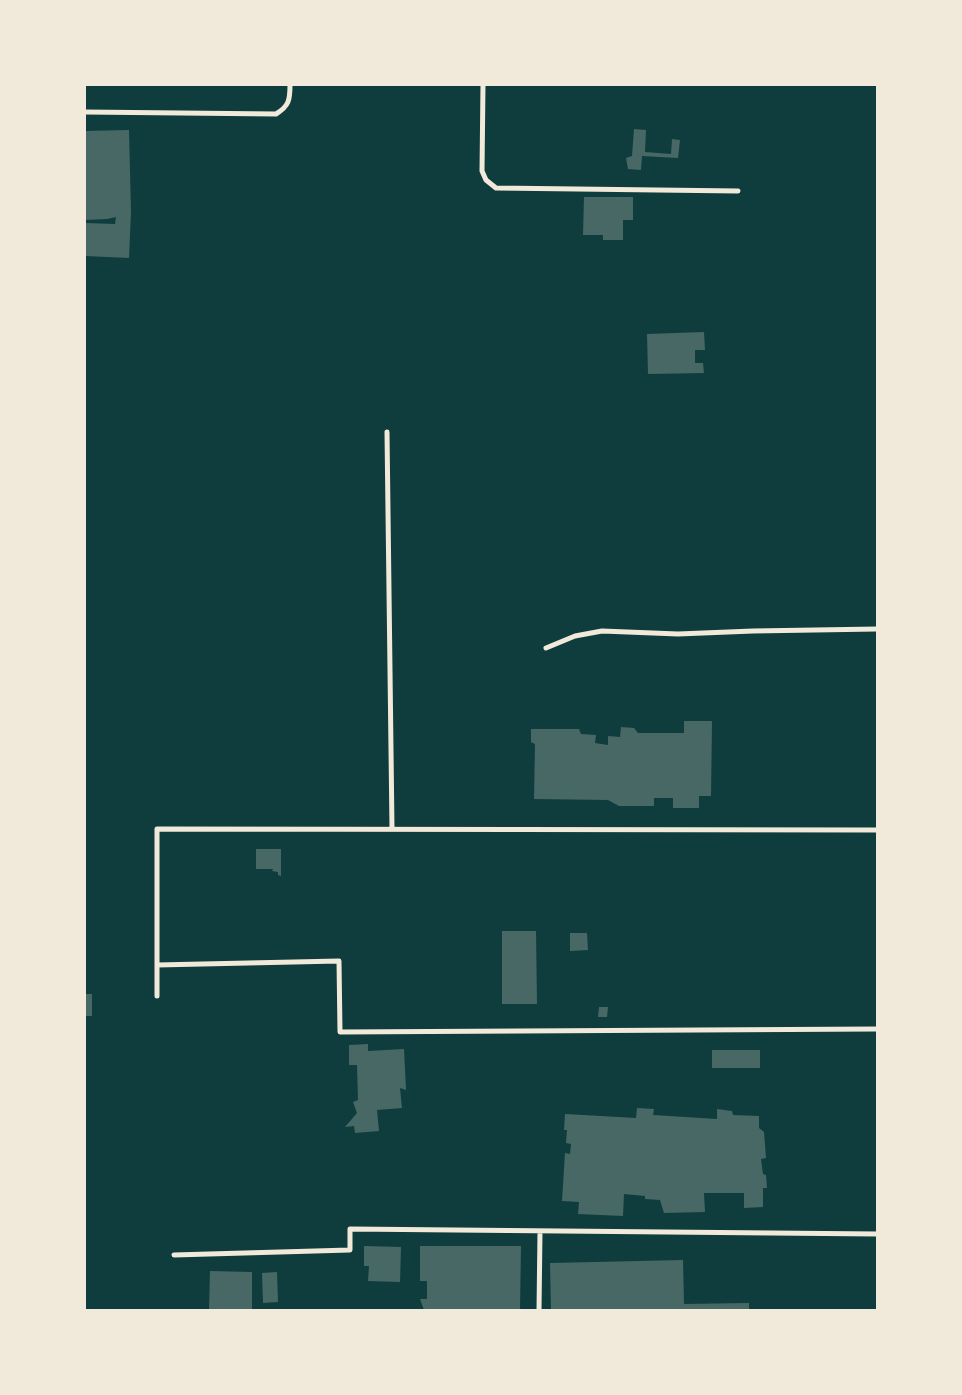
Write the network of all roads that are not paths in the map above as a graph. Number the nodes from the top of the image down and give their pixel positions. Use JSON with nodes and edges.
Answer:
{"nodes":[{"id":1,"x":290,"y":85,"type":"edge"},
{"id":2,"x":484,"y":85,"type":"edge"},
{"id":3,"x":85,"y":112,"type":"edge"},
{"id":4,"x":738,"y":191,"type":"dead end"},
{"id":5,"x":387,"y":432,"type":"dead end"},
{"id":6,"x":877,"y":629,"type":"edge"},
{"id":7,"x":546,"y":648,"type":"dead end"},
{"id":8,"x":392,"y":829,"type":"junction"},
{"id":9,"x":877,"y":830,"type":"edge"},
{"id":10,"x":157,"y":965,"type":"junction"},
{"id":11,"x":157,"y":996,"type":"dead end"},
{"id":12,"x":877,"y":1029,"type":"edge"},
{"id":13,"x":540,"y":1232,"type":"junction"},
{"id":14,"x":877,"y":1234,"type":"edge"},
{"id":15,"x":174,"y":1255,"type":"dead end"},
{"id":16,"x":539,"y":1310,"type":"edge"}],
"edges":[{"from":1,"to":3,"type":"street"},
{"from":2,"to":4,"type":"street"},
{"from":5,"to":8,"type":"street"},
{"from":6,"to":7,"type":"street"},
{"from":8,"to":9,"type":"street"},
{"from":8,"to":10,"type":"street"},
{"from":10,"to":11,"type":"street"},
{"from":10,"to":12,"type":"street"},
{"from":13,"to":14,"type":"street"},
{"from":13,"to":15,"type":"street"},
{"from":13,"to":16,"type":"street"}]}
